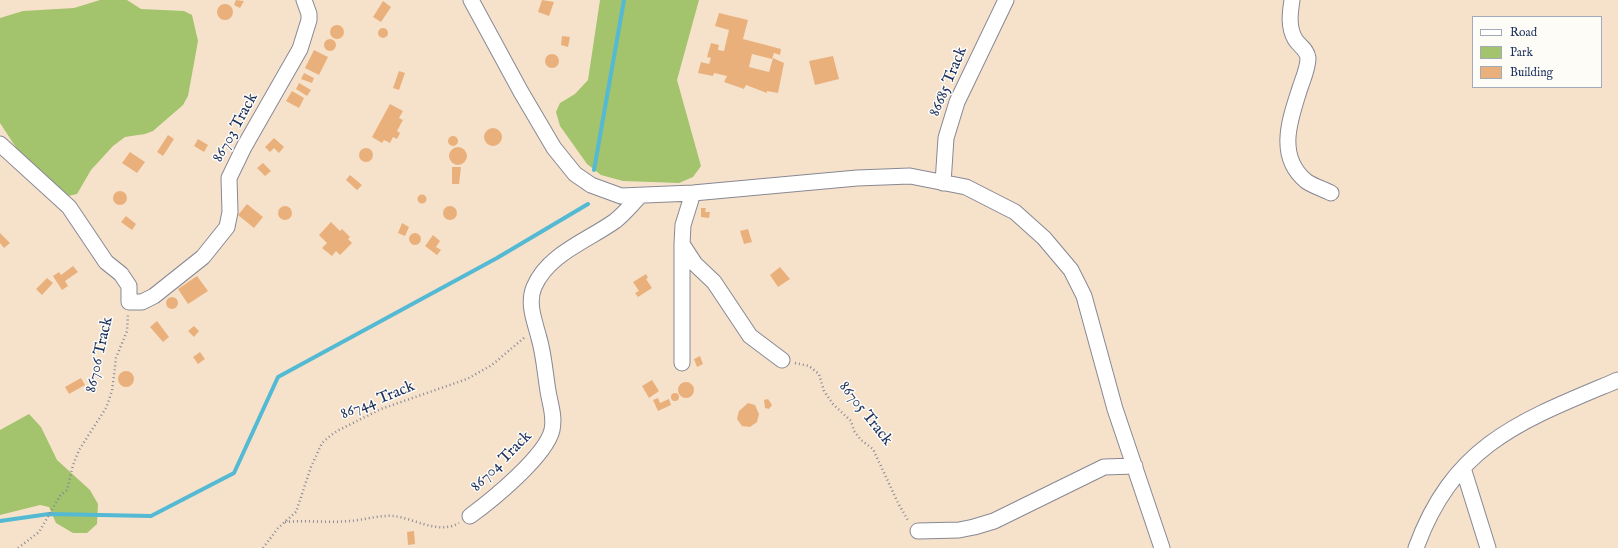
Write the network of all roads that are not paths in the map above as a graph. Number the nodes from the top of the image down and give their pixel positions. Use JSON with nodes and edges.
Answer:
{"nodes":[{"id":1,"x":304,"y":0,"type":"edge"},
{"id":2,"x":471,"y":0,"type":"edge"},
{"id":3,"x":484,"y":0,"type":"edge"},
{"id":4,"x":1006,"y":0,"type":"edge"},
{"id":5,"x":1292,"y":0,"type":"edge"},
{"id":6,"x":479,"y":15,"type":"junction"},
{"id":7,"x":0,"y":144,"type":"edge"},
{"id":8,"x":943,"y":183,"type":"junction"},
{"id":9,"x":693,"y":193,"type":"junction"},
{"id":10,"x":1331,"y":193,"type":"dead end"},
{"id":11,"x":640,"y":196,"type":"junction"},
{"id":12,"x":682,"y":244,"type":"junction"},
{"id":13,"x":129,"y":302,"type":"joint"},
{"id":14,"x":782,"y":360,"type":"road end"},
{"id":15,"x":682,"y":363,"type":"dead end"},
{"id":16,"x":1618,"y":380,"type":"edge"},
{"id":17,"x":1135,"y":466,"type":"junction"},
{"id":18,"x":1463,"y":468,"type":"junction"},
{"id":19,"x":470,"y":516,"type":"road end"},
{"id":20,"x":918,"y":531,"type":"road end"},
{"id":21,"x":1162,"y":548,"type":"edge"},
{"id":22,"x":1416,"y":548,"type":"edge"},
{"id":23,"x":1488,"y":548,"type":"edge"}],
"edges":[{"from":1,"to":13,"type":"street","name":"86703 Track"},
{"from":2,"to":6,"type":"street"},
{"from":3,"to":6,"type":"street"},
{"from":4,"to":8,"type":"street","name":"86685 Track"},
{"from":5,"to":10,"type":"street"},
{"from":6,"to":11,"type":"street"},
{"from":7,"to":13,"type":"street","name":"86706 Track"},
{"from":8,"to":9,"type":"street"},
{"from":8,"to":17,"type":"street"},
{"from":9,"to":11,"type":"street"},
{"from":9,"to":12,"type":"street"},
{"from":11,"to":19,"type":"street","name":"86704 Track"},
{"from":12,"to":14,"type":"street"},
{"from":12,"to":15,"type":"street"},
{"from":16,"to":18,"type":"street"},
{"from":17,"to":20,"type":"street"},
{"from":17,"to":21,"type":"street"},
{"from":18,"to":22,"type":"street"},
{"from":18,"to":23,"type":"street"}]}
